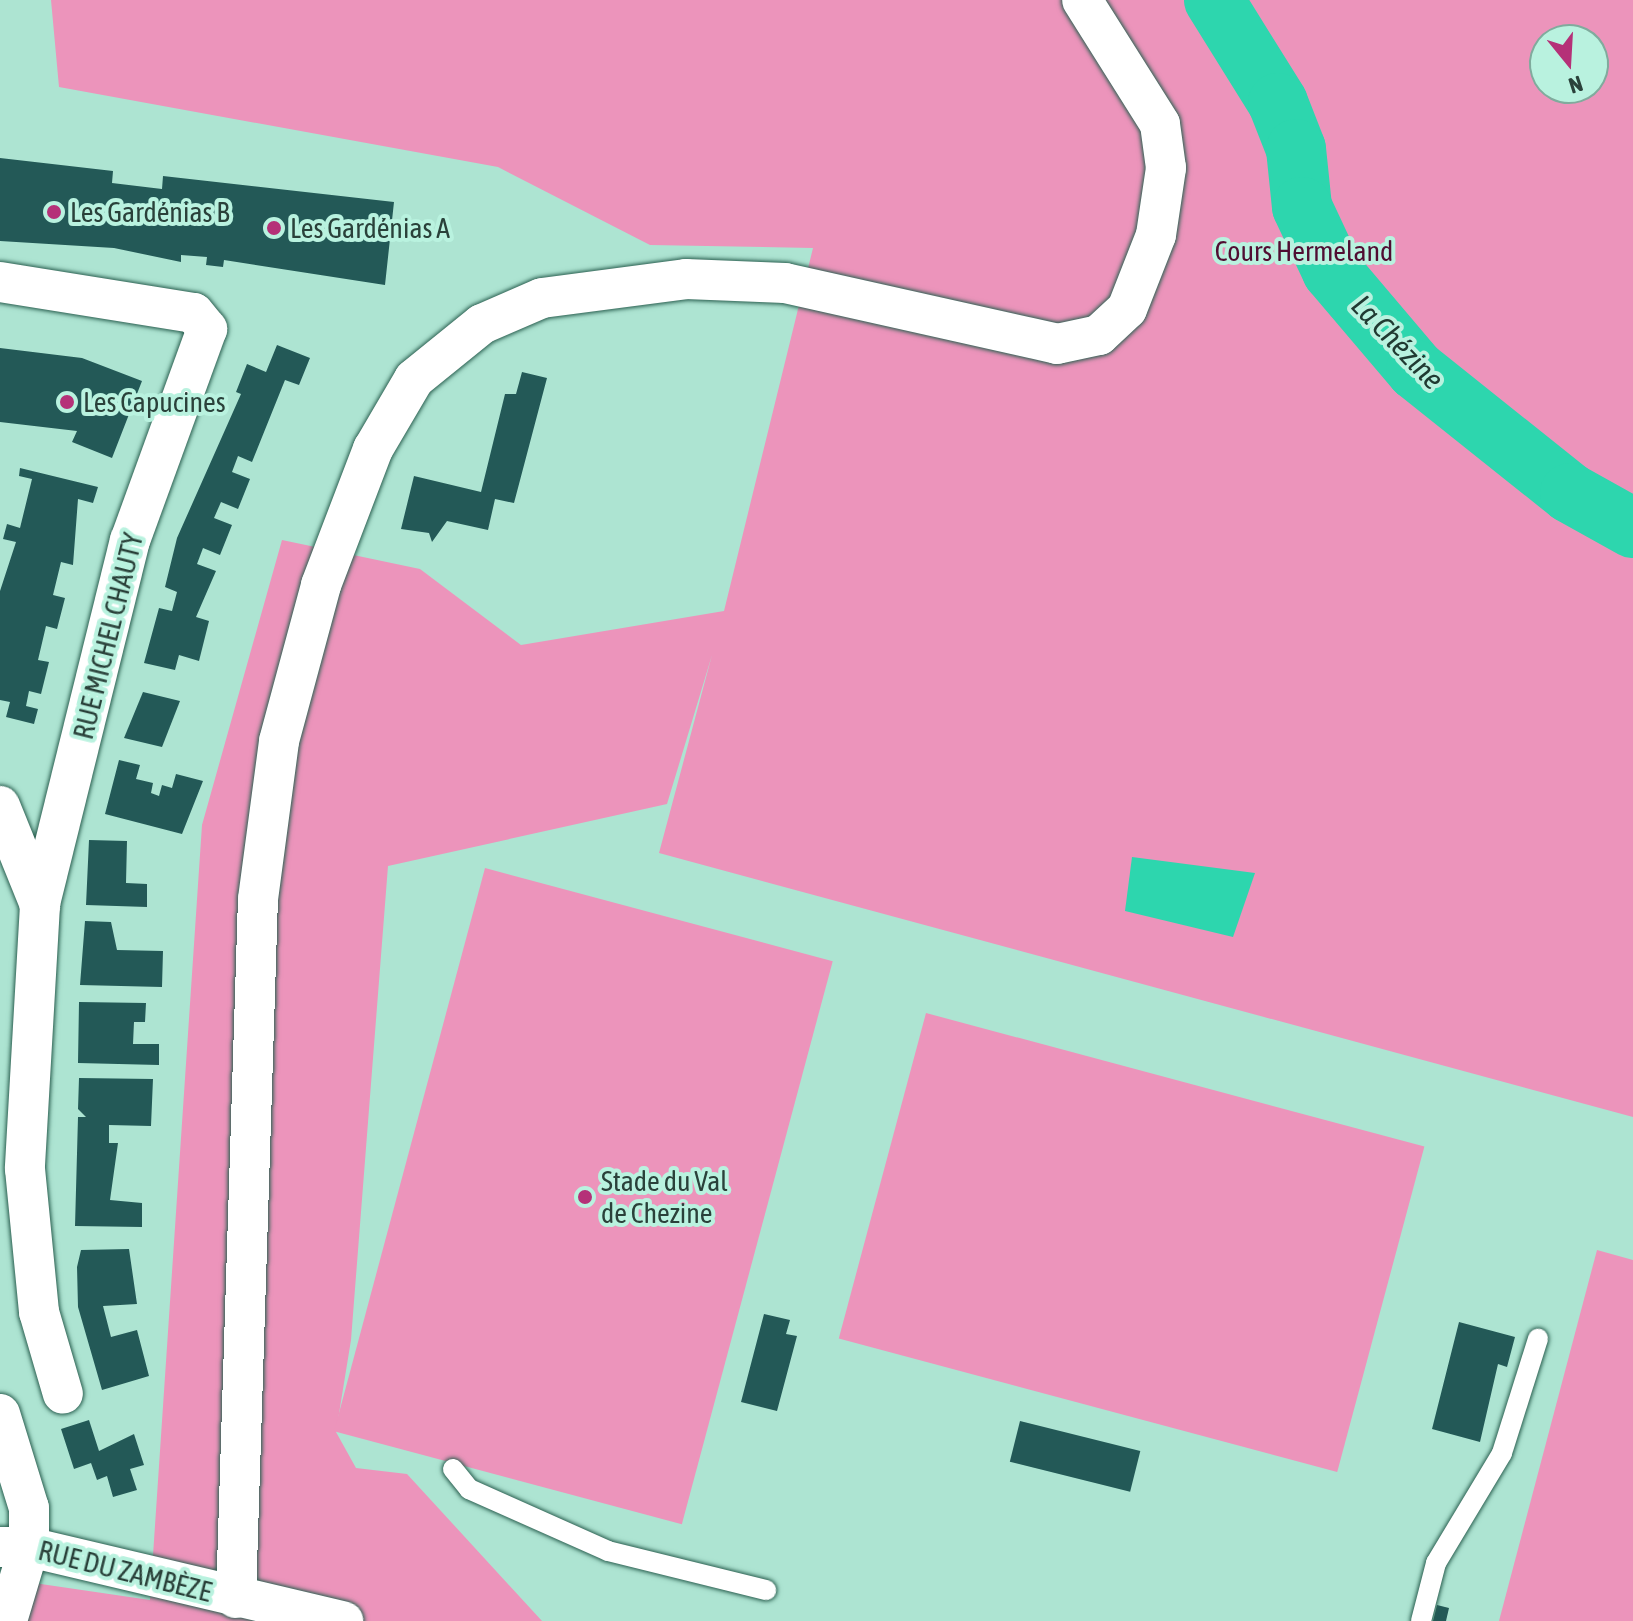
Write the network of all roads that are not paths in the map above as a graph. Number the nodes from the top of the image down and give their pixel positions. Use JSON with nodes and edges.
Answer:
{"nodes":[{"id":1,"x":1082,"y":0,"type":"edge"},
{"id":2,"x":0,"y":282,"type":"edge"},
{"id":3,"x":0,"y":806,"type":"edge"},
{"id":4,"x":40,"y":905,"type":"junction"},
{"id":5,"x":12,"y":1173,"type":"edge"},
{"id":6,"x":1538,"y":1339,"type":"dead end"},
{"id":7,"x":63,"y":1394,"type":"dead end"},
{"id":8,"x":0,"y":1414,"type":"edge"},
{"id":9,"x":453,"y":1469,"type":"dead end"},
{"id":10,"x":15,"y":1547,"type":"edge"},
{"id":11,"x":766,"y":1590,"type":"dead end"},
{"id":12,"x":236,"y":1598,"type":"junction"},
{"id":13,"x":7,"y":1621,"type":"edge"},
{"id":14,"x":343,"y":1621,"type":"edge"},
{"id":15,"x":1421,"y":1621,"type":"edge"}],
"edges":[{"from":1,"to":12,"type":"street"},
{"from":2,"to":4,"type":"street","name":"RUE MICHEL CHAUTY"},
{"from":3,"to":4,"type":"street"},
{"from":4,"to":5,"type":"street","name":"RUE MICHEL CHAUTY"},
{"from":5,"to":7,"type":"street","name":"RUE MICHEL CHAUTY"},
{"from":6,"to":15,"type":"lane"},
{"from":8,"to":10,"type":"street"},
{"from":9,"to":11,"type":"lane"},
{"from":10,"to":12,"type":"street","name":"RUE DU ZAMBÈZE"},
{"from":10,"to":13,"type":"street"},
{"from":12,"to":14,"type":"street","name":"RUE DU ZAMBÈZE"}]}
